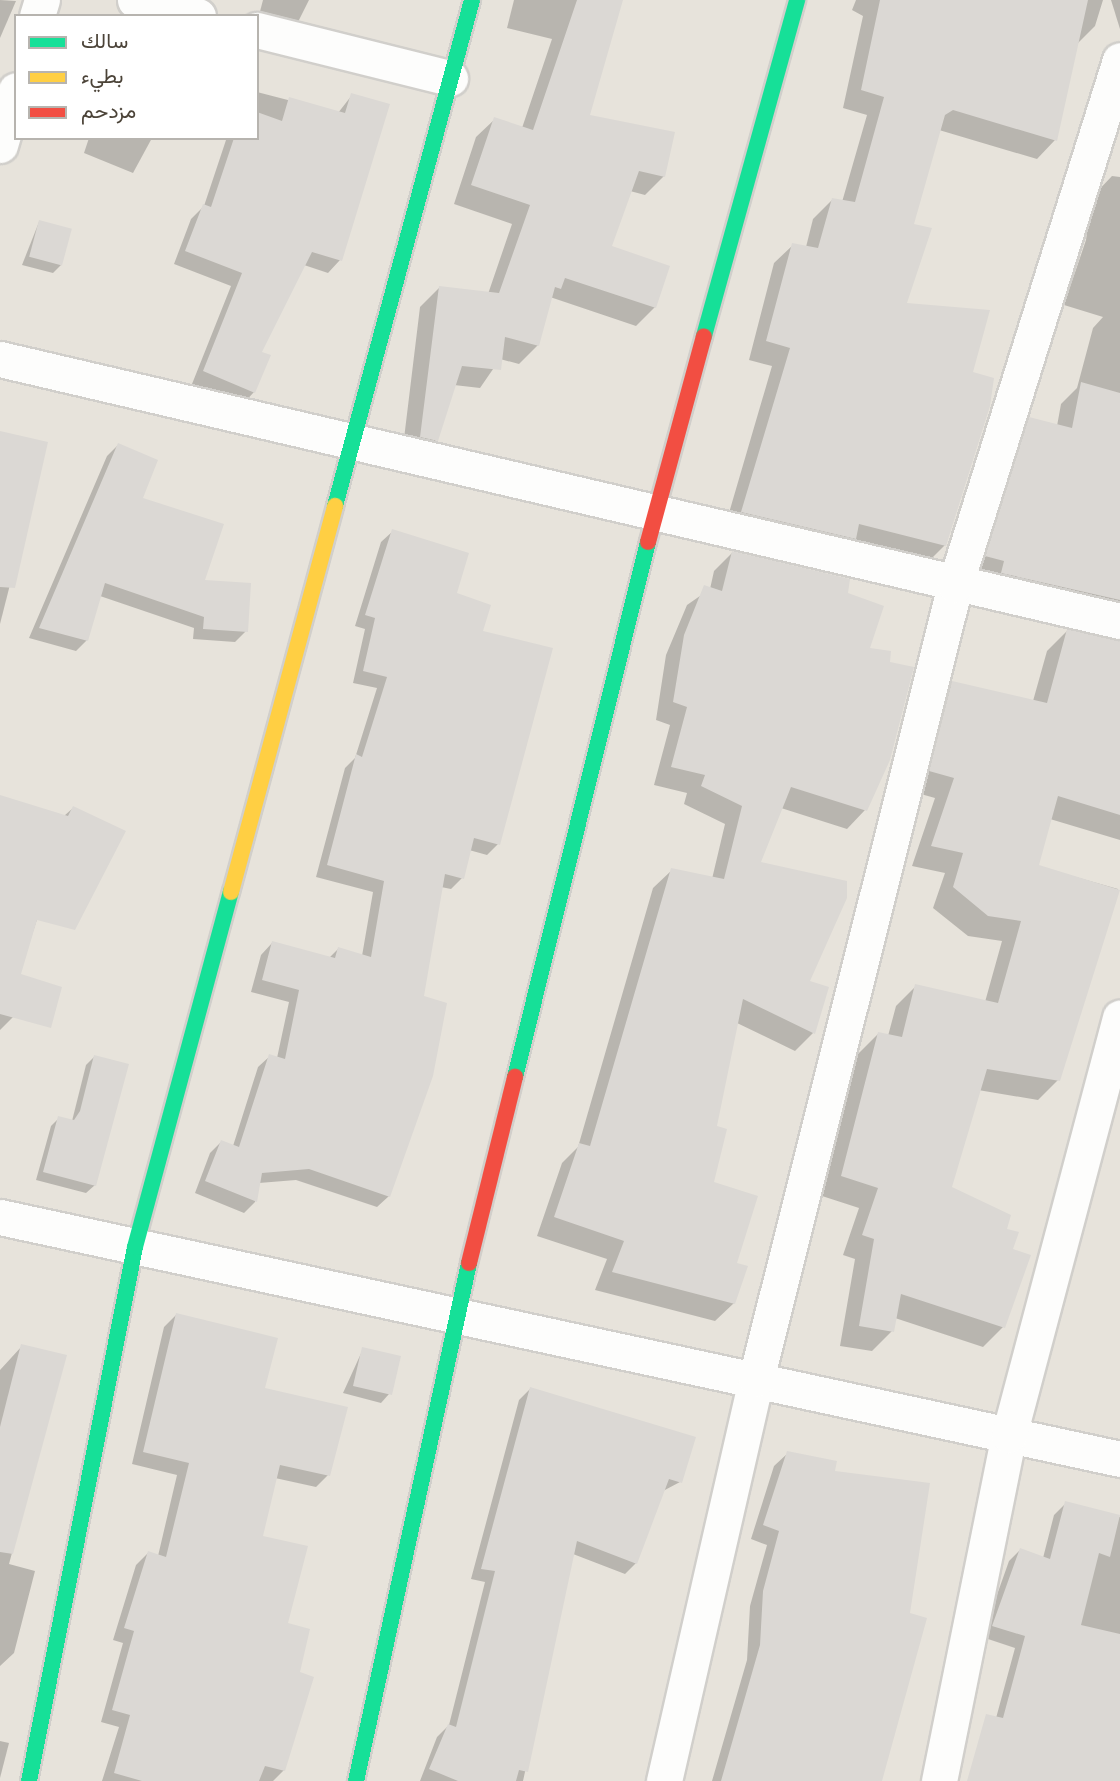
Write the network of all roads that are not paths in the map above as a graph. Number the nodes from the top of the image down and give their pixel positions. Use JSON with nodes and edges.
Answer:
{"nodes":[{"id":1,"x":135,"y":0,"type":"edge"},
{"id":2,"x":472,"y":0,"type":"edge"},
{"id":3,"x":797,"y":0,"type":"edge"},
{"id":4,"x":190,"y":14,"type":"edge"},
{"id":5,"x":259,"y":30,"type":"edge"},
{"id":6,"x":1120,"y":60,"type":"edge"},
{"id":7,"x":450,"y":78,"type":"junction"},
{"id":8,"x":14,"y":97,"type":"edge"},
{"id":9,"x":0,"y":145,"type":"edge"},
{"id":10,"x":0,"y":359,"type":"edge"},
{"id":11,"x":355,"y":444,"type":"junction"},
{"id":12,"x":655,"y":512,"type":"junction"},
{"id":13,"x":955,"y":585,"type":"junction"},
{"id":14,"x":1120,"y":621,"type":"edge"},
{"id":15,"x":1120,"y":1018,"type":"edge"},
{"id":16,"x":0,"y":1217,"type":"edge"},
{"id":17,"x":135,"y":1247,"type":"junction"},
{"id":18,"x":456,"y":1315,"type":"junction"},
{"id":19,"x":756,"y":1379,"type":"junction"},
{"id":20,"x":1009,"y":1435,"type":"junction"},
{"id":21,"x":1120,"y":1459,"type":"edge"},
{"id":22,"x":29,"y":1781,"type":"edge"},
{"id":23,"x":356,"y":1781,"type":"edge"},
{"id":24,"x":664,"y":1781,"type":"edge"},
{"id":25,"x":939,"y":1781,"type":"edge"}],
"edges":[{"from":1,"to":4,"type":"street"},
{"from":2,"to":7,"type":"street"},
{"from":3,"to":12,"type":"street"},
{"from":5,"to":7,"type":"street"},
{"from":6,"to":13,"type":"street"},
{"from":7,"to":11,"type":"street"},
{"from":8,"to":9,"type":"street"},
{"from":10,"to":11,"type":"street"},
{"from":11,"to":12,"type":"street"},
{"from":11,"to":17,"type":"street"},
{"from":12,"to":13,"type":"street"},
{"from":12,"to":18,"type":"street"},
{"from":13,"to":14,"type":"street"},
{"from":13,"to":19,"type":"street"},
{"from":15,"to":20,"type":"street"},
{"from":16,"to":17,"type":"street"},
{"from":17,"to":18,"type":"street"},
{"from":17,"to":22,"type":"street"},
{"from":18,"to":19,"type":"street"},
{"from":18,"to":23,"type":"street"},
{"from":19,"to":20,"type":"street"},
{"from":19,"to":24,"type":"street"},
{"from":20,"to":21,"type":"street"},
{"from":20,"to":25,"type":"street"}]}
